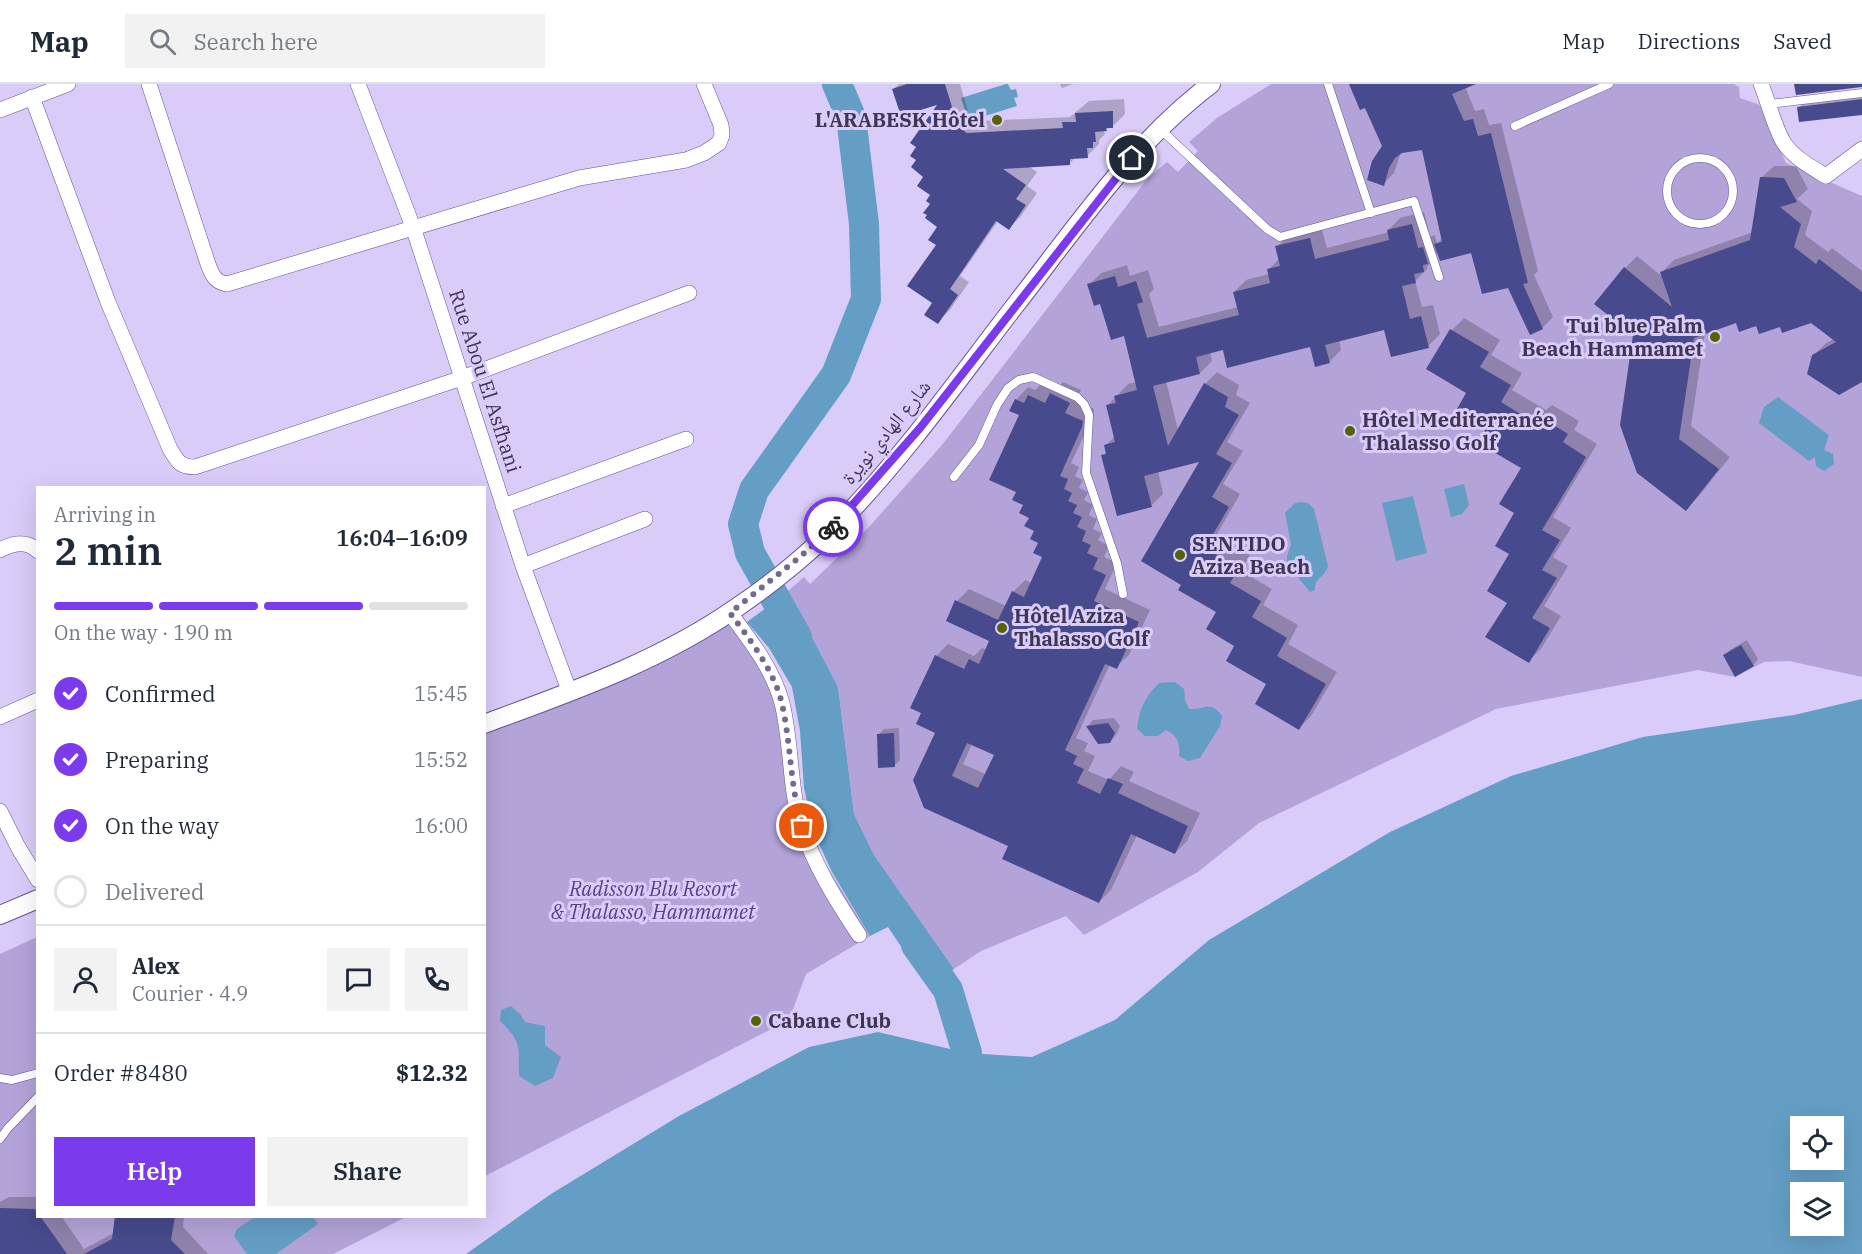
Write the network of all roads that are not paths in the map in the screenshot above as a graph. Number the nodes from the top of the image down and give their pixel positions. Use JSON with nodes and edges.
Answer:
{"nodes":[{"id":1,"x":68,"y":84,"type":"edge"},
{"id":2,"x":149,"y":84,"type":"edge"},
{"id":3,"x":358,"y":84,"type":"edge"},
{"id":4,"x":704,"y":84,"type":"edge"},
{"id":5,"x":1211,"y":84,"type":"edge"},
{"id":6,"x":1328,"y":84,"type":"edge"},
{"id":7,"x":1609,"y":84,"type":"edge"},
{"id":8,"x":1761,"y":84,"type":"edge"},
{"id":9,"x":1862,"y":93,"type":"edge"},
{"id":10,"x":32,"y":97,"type":"junction"},
{"id":11,"x":1769,"y":104,"type":"junction"},
{"id":12,"x":0,"y":110,"type":"edge"},
{"id":13,"x":1515,"y":126,"type":"dead end"},
{"id":14,"x":1159,"y":128,"type":"junction"},
{"id":15,"x":1862,"y":149,"type":"edge"},
{"id":16,"x":1733,"y":188,"type":"joint"},
{"id":17,"x":1371,"y":213,"type":"junction"},
{"id":18,"x":413,"y":227,"type":"junction"},
{"id":19,"x":1439,"y":277,"type":"dead end"},
{"id":20,"x":689,"y":293,"type":"dead end"},
{"id":21,"x":462,"y":378,"type":"junction"},
{"id":22,"x":686,"y":439,"type":"dead end"},
{"id":23,"x":954,"y":477,"type":"dead end"},
{"id":24,"x":503,"y":506,"type":"junction"},
{"id":25,"x":645,"y":519,"type":"dead end"},
{"id":26,"x":0,"y":550,"type":"edge"},
{"id":27,"x":36,"y":550,"type":"edge"},
{"id":28,"x":523,"y":566,"type":"junction"},
{"id":29,"x":1123,"y":594,"type":"dead end"},
{"id":30,"x":734,"y":610,"type":"junction"},
{"id":31,"x":570,"y":693,"type":"junction"},
{"id":32,"x":36,"y":701,"type":"edge"},
{"id":33,"x":0,"y":717,"type":"edge"},
{"id":34,"x":486,"y":723,"type":"edge"},
{"id":35,"x":0,"y":811,"type":"edge"},
{"id":36,"x":36,"y":877,"type":"edge"},
{"id":37,"x":36,"y":900,"type":"edge"},
{"id":38,"x":0,"y":915,"type":"edge"},
{"id":39,"x":859,"y":935,"type":"dead end"},
{"id":40,"x":36,"y":1074,"type":"edge"},
{"id":41,"x":0,"y":1078,"type":"edge"},
{"id":42,"x":36,"y":1099,"type":"edge"},
{"id":43,"x":0,"y":1139,"type":"edge"}],
"edges":[{"from":1,"to":10,"type":"street"},
{"from":2,"to":18,"type":"street"},
{"from":3,"to":18,"type":"street","name":"Rue Abou El Asfhani"},
{"from":4,"to":18,"type":"street"},
{"from":5,"to":14,"type":"street","name":"شارع الهادي نويرة"},
{"from":6,"to":17,"type":"lane"},
{"from":7,"to":13,"type":"lane"},
{"from":8,"to":11,"type":"street"},
{"from":9,"to":11,"type":"lane"},
{"from":10,"to":12,"type":"street"},
{"from":10,"to":21,"type":"street"},
{"from":11,"to":15,"type":"street"},
{"from":14,"to":17,"type":"lane"},
{"from":14,"to":30,"type":"street","name":"شارع الهادي نويرة"},
{"from":16,"to":16,"type":"lane"},
{"from":17,"to":19,"type":"lane"},
{"from":18,"to":21,"type":"street","name":"Rue Abou El Asfhani"},
{"from":20,"to":21,"type":"street"},
{"from":21,"to":24,"type":"street","name":"Rue Abou El Asfhani"},
{"from":22,"to":24,"type":"street"},
{"from":23,"to":29,"type":"lane"},
{"from":24,"to":28,"type":"street","name":"Rue Abou El Asfhani"},
{"from":25,"to":28,"type":"street"},
{"from":26,"to":27,"type":"street"},
{"from":28,"to":31,"type":"street","name":"Rue Abou El Asfhani"},
{"from":30,"to":31,"type":"street","name":"شارع الهادي نويرة"},
{"from":30,"to":39,"type":"street"},
{"from":31,"to":34,"type":"street","name":"شارع الهادي نويرة"},
{"from":32,"to":33,"type":"street"},
{"from":35,"to":36,"type":"street"},
{"from":37,"to":38,"type":"street"},
{"from":40,"to":41,"type":"lane"},
{"from":42,"to":43,"type":"lane"}]}
